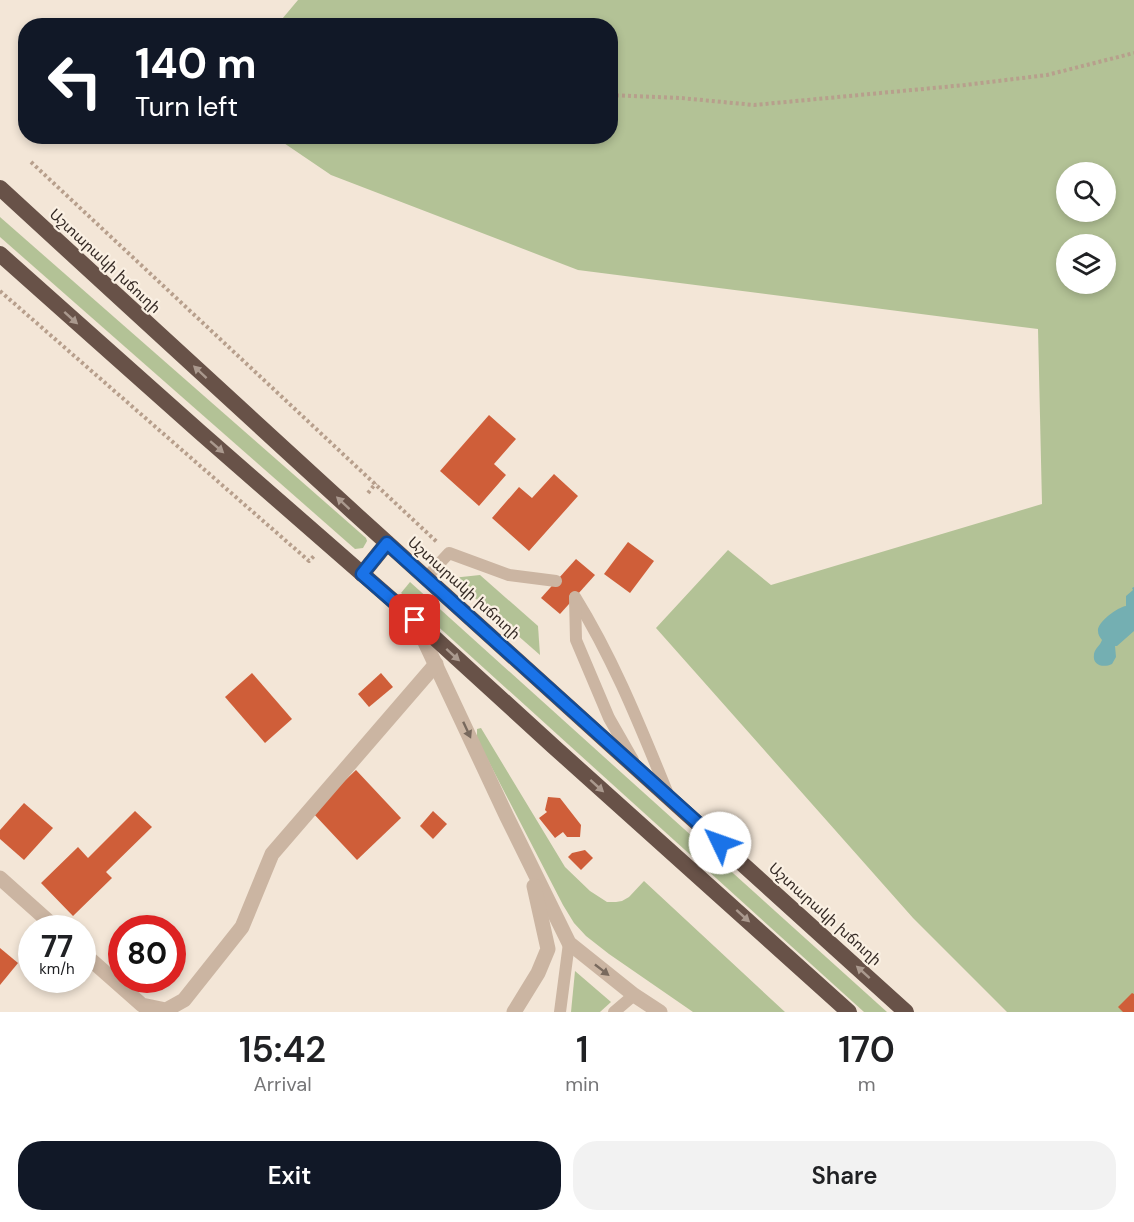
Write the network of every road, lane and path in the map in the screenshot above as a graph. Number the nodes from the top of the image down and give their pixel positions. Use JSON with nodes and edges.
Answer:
{"nodes":[{"id":1,"x":1134,"y":54,"type":"edge"},
{"id":2,"x":618,"y":95,"type":"edge"},
{"id":3,"x":31,"y":162,"type":"dead end"},
{"id":4,"x":0,"y":176,"type":"edge"},
{"id":5,"x":0,"y":188,"type":"edge"},
{"id":6,"x":64,"y":248,"type":"junction"},
{"id":7,"x":0,"y":254,"type":"edge"},
{"id":8,"x":0,"y":291,"type":"edge"},
{"id":9,"x":376,"y":483,"type":"junction"},
{"id":10,"x":368,"y":493,"type":"dead end"},
{"id":11,"x":387,"y":543,"type":"junction"},
{"id":12,"x":449,"y":553,"type":"junction"},
{"id":13,"x":309,"y":561,"type":"dead end"},
{"id":14,"x":362,"y":574,"type":"junction"},
{"id":15,"x":426,"y":578,"type":"junction"},
{"id":16,"x":556,"y":581,"type":"dead end"},
{"id":17,"x":415,"y":620,"type":"junction"},
{"id":18,"x":436,"y":664,"type":"junction"},
{"id":19,"x":638,"y":769,"type":"junction"},
{"id":20,"x":669,"y":796,"type":"junction"},
{"id":21,"x":529,"y":860,"type":"junction"},
{"id":22,"x":0,"y":878,"type":"edge"},
{"id":23,"x":41,"y":915,"type":"edge"},
{"id":24,"x":569,"y":943,"type":"junction"},
{"id":25,"x":96,"y":965,"type":"edge"},
{"id":26,"x":634,"y":995,"type":"junction"},
{"id":27,"x":514,"y":1012,"type":"edge"},
{"id":28,"x":560,"y":1012,"type":"edge"},
{"id":29,"x":614,"y":1012,"type":"edge"},
{"id":30,"x":660,"y":1012,"type":"edge"},
{"id":31,"x":849,"y":1012,"type":"edge"},
{"id":32,"x":906,"y":1012,"type":"edge"}],
"edges":[{"from":1,"to":2,"type":"path"},
{"from":3,"to":9,"type":"path"},
{"from":4,"to":6,"type":"highway"},
{"from":5,"to":6,"type":"highway","name":"Աշտարակի խճուղի"},
{"from":11,"to":6,"type":"highway","name":"Աշտարակի խճուղի","one_way":true},
{"from":7,"to":14,"type":"highway","one_way":true},
{"from":8,"to":13,"type":"path"},
{"from":9,"to":10,"type":"path"},
{"from":9,"to":12,"type":"path"},
{"from":11,"to":14,"type":"highway"},
{"from":11,"to":15,"type":"highway","name":"Աշտարակի խճուղի"},
{"from":12,"to":15,"type":"lane"},
{"from":12,"to":16,"type":"lane"},
{"from":14,"to":17,"type":"highway"},
{"from":15,"to":19,"type":"highway","name":"Աշտարակի խճուղի"},
{"from":17,"to":18,"type":"street"},
{"from":17,"to":31,"type":"highway","one_way":true},
{"from":18,"to":21,"type":"street","one_way":true},
{"from":18,"to":25,"type":"street"},
{"from":19,"to":20,"type":"highway","name":"Աշտարակի խճուղի"},
{"from":19,"to":20,"type":"lane"},
{"from":32,"to":20,"type":"highway","name":"Աշտարակի խճուղի","one_way":true},
{"from":21,"to":24,"type":"street"},
{"from":21,"to":27,"type":"street"},
{"from":22,"to":23,"type":"street"},
{"from":24,"to":26,"type":"street","one_way":true},
{"from":24,"to":28,"type":"lane"},
{"from":26,"to":29,"type":"lane"},
{"from":26,"to":30,"type":"street"}]}
